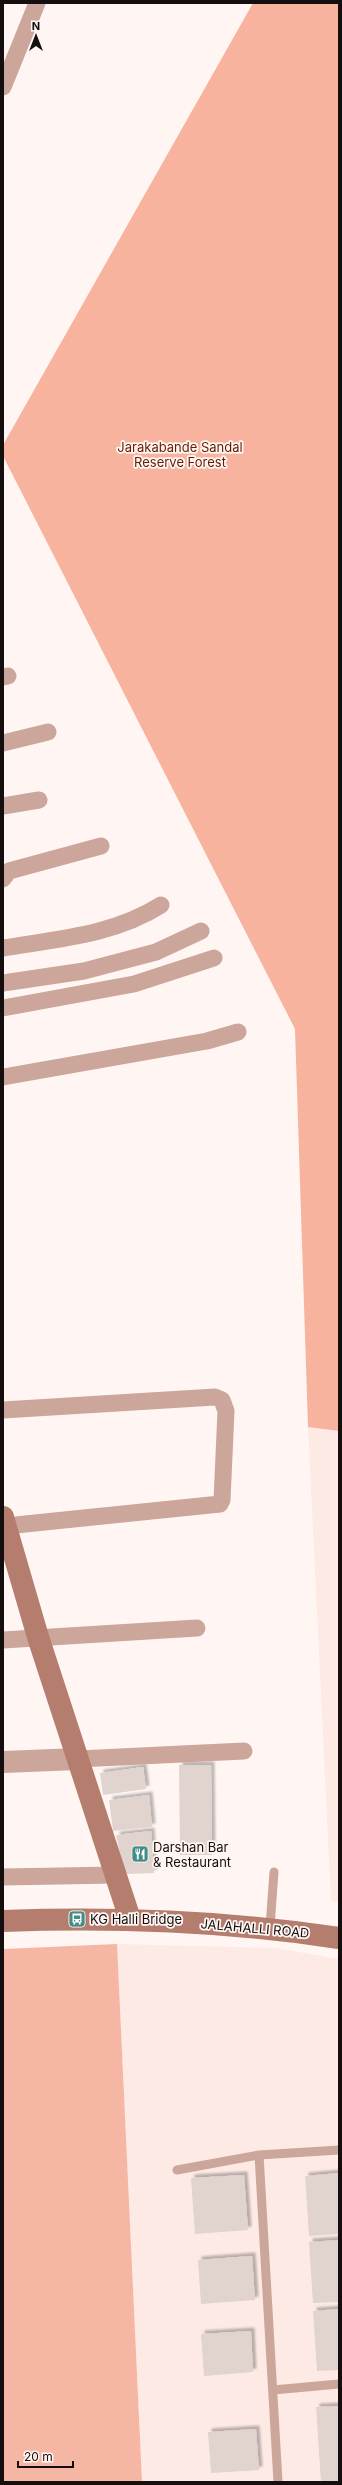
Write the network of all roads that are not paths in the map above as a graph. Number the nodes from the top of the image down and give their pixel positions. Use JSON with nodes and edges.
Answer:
{"nodes":[{"id":1,"x":37,"y":3,"type":"edge"},
{"id":2,"x":3,"y":87,"type":"edge"},
{"id":3,"x":48,"y":732,"type":"dead end"},
{"id":4,"x":3,"y":743,"type":"edge"},
{"id":5,"x":39,"y":800,"type":"dead end"},
{"id":6,"x":3,"y":806,"type":"edge"},
{"id":7,"x":101,"y":846,"type":"dead end"},
{"id":8,"x":3,"y":879,"type":"edge"},
{"id":9,"x":161,"y":905,"type":"dead end"},
{"id":10,"x":201,"y":931,"type":"dead end"},
{"id":11,"x":3,"y":948,"type":"edge"},
{"id":12,"x":214,"y":958,"type":"dead end"},
{"id":13,"x":3,"y":983,"type":"edge"},
{"id":14,"x":3,"y":1008,"type":"edge"},
{"id":15,"x":238,"y":1032,"type":"dead end"},
{"id":16,"x":3,"y":1077,"type":"edge"},
{"id":17,"x":3,"y":1410,"type":"edge"},
{"id":18,"x":4,"y":1521,"type":"edge"},
{"id":19,"x":197,"y":1628,"type":"dead end"},
{"id":20,"x":38,"y":1637,"type":"junction"},
{"id":21,"x":3,"y":1640,"type":"edge"},
{"id":22,"x":244,"y":1751,"type":"dead end"},
{"id":23,"x":78,"y":1759,"type":"junction"},
{"id":24,"x":3,"y":1762,"type":"edge"},
{"id":25,"x":274,"y":1872,"type":"dead end"},
{"id":26,"x":115,"y":1875,"type":"junction"},
{"id":27,"x":3,"y":1877,"type":"edge"},
{"id":28,"x":130,"y":1919,"type":"junction"},
{"id":29,"x":3,"y":1921,"type":"edge"},
{"id":30,"x":270,"y":1927,"type":"junction"},
{"id":31,"x":339,"y":1938,"type":"edge"},
{"id":32,"x":339,"y":2150,"type":"edge"},
{"id":33,"x":259,"y":2155,"type":"junction"},
{"id":34,"x":177,"y":2170,"type":"dead end"},
{"id":35,"x":339,"y":2384,"type":"edge"},
{"id":36,"x":273,"y":2390,"type":"junction"},
{"id":37,"x":278,"y":2482,"type":"edge"}],
"edges":[{"from":1,"to":2,"type":"street"},
{"from":3,"to":4,"type":"street"},
{"from":5,"to":6,"type":"street"},
{"from":7,"to":8,"type":"street"},
{"from":9,"to":11,"type":"street"},
{"from":10,"to":13,"type":"street"},
{"from":12,"to":14,"type":"street"},
{"from":15,"to":16,"type":"street"},
{"from":17,"to":18,"type":"street"},
{"from":18,"to":20,"type":"main road"},
{"from":19,"to":20,"type":"street"},
{"from":20,"to":21,"type":"street"},
{"from":20,"to":23,"type":"main road"},
{"from":22,"to":23,"type":"street"},
{"from":23,"to":24,"type":"street"},
{"from":23,"to":26,"type":"main road"},
{"from":25,"to":30,"type":"lane"},
{"from":26,"to":27,"type":"street"},
{"from":26,"to":28,"type":"main road"},
{"from":28,"to":29,"type":"main road","name":"JALAHALLI ROAD"},
{"from":28,"to":30,"type":"main road","name":"JALAHALLI ROAD"},
{"from":30,"to":31,"type":"main road","name":"JALAHALLI ROAD"},
{"from":32,"to":33,"type":"lane"},
{"from":33,"to":34,"type":"lane"},
{"from":33,"to":36,"type":"lane"},
{"from":35,"to":36,"type":"lane"},
{"from":36,"to":37,"type":"lane"}]}
